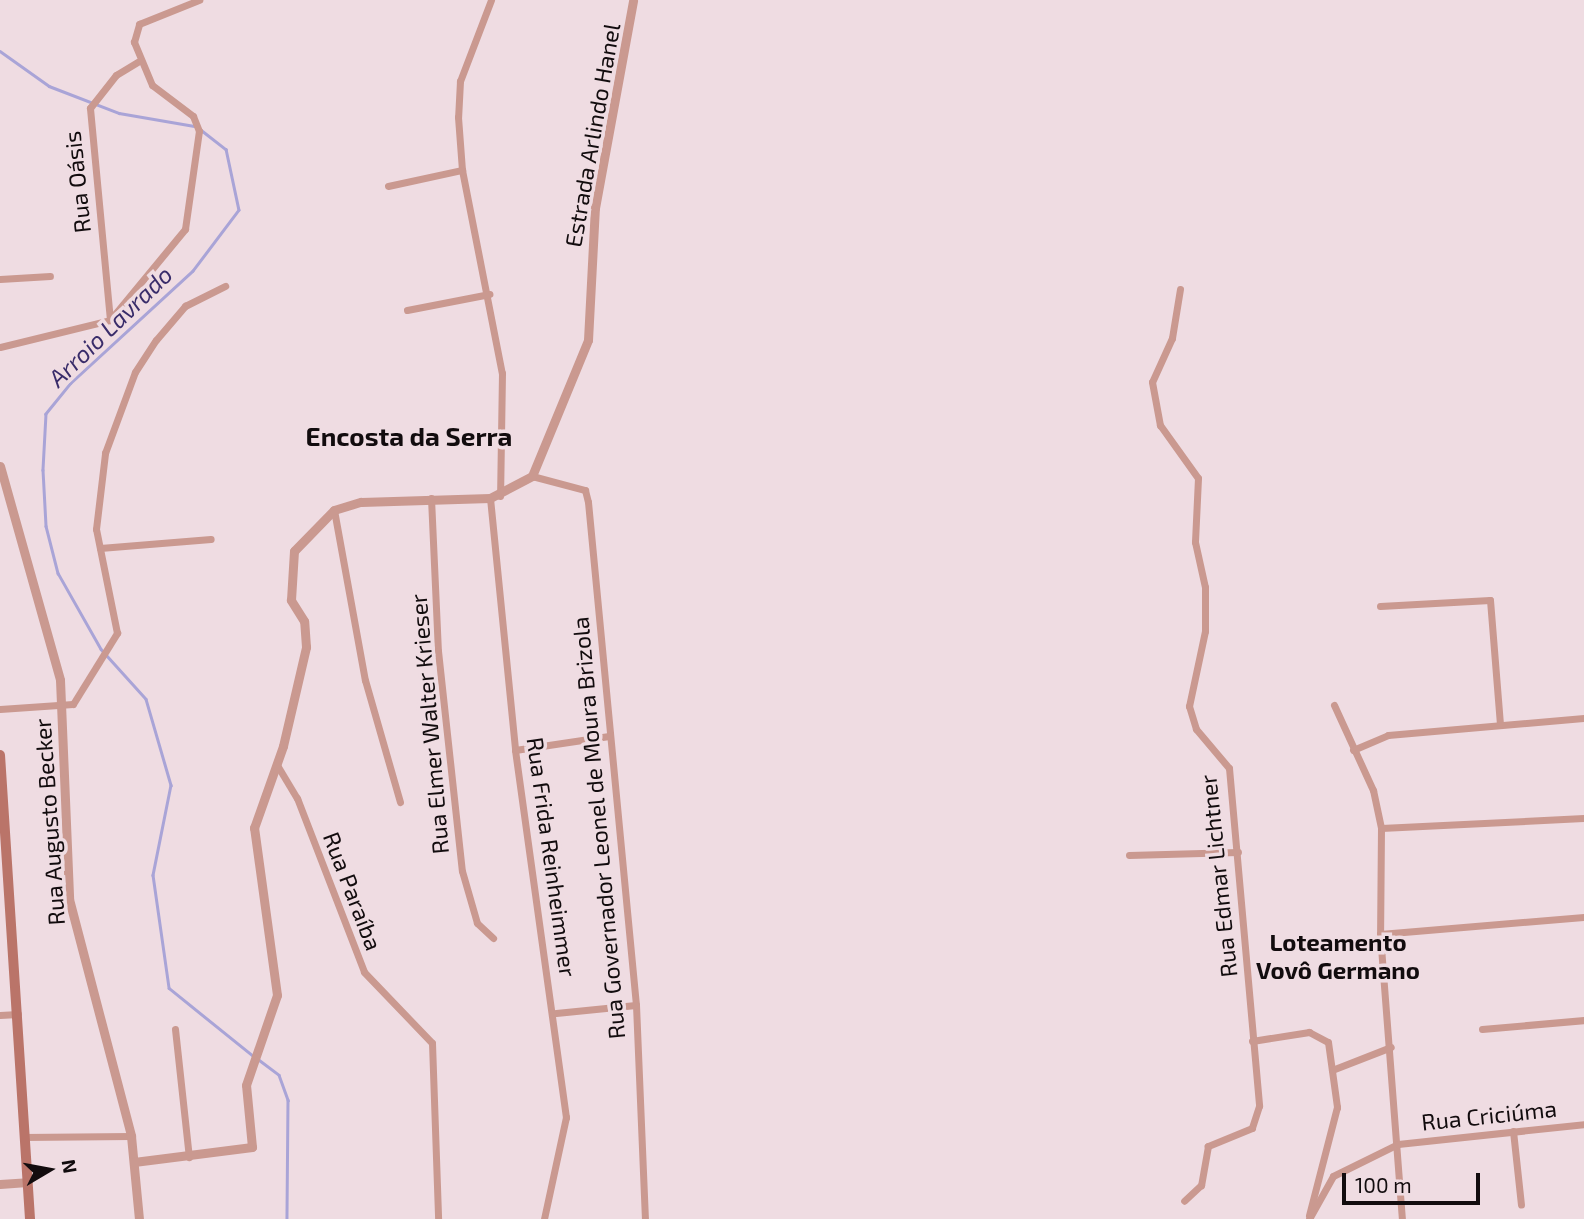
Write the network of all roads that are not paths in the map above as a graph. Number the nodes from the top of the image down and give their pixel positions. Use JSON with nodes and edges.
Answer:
{"nodes":[{"id":1,"x":200,"y":0,"type":"edge"},
{"id":2,"x":491,"y":0,"type":"edge"},
{"id":3,"x":634,"y":0,"type":"edge"},
{"id":4,"x":138,"y":62,"type":"junction"},
{"id":5,"x":462,"y":170,"type":"junction"},
{"id":6,"x":388,"y":186,"type":"dead end"},
{"id":7,"x":50,"y":276,"type":"dead end"},
{"id":8,"x":0,"y":279,"type":"edge"},
{"id":9,"x":225,"y":286,"type":"dead end"},
{"id":10,"x":1180,"y":289,"type":"dead end"},
{"id":11,"x":489,"y":293,"type":"junction"},
{"id":12,"x":407,"y":310,"type":"dead end"},
{"id":13,"x":110,"y":320,"type":"junction"},
{"id":14,"x":0,"y":348,"type":"edge"},
{"id":15,"x":0,"y":466,"type":"edge"},
{"id":16,"x":532,"y":476,"type":"junction"},
{"id":17,"x":500,"y":496,"type":"junction"},
{"id":18,"x":431,"y":498,"type":"junction"},
{"id":19,"x":490,"y":498,"type":"junction"},
{"id":20,"x":334,"y":510,"type":"junction"},
{"id":21,"x":211,"y":539,"type":"dead end"},
{"id":22,"x":100,"y":548,"type":"junction"},
{"id":23,"x":1380,"y":606,"type":"dead end"},
{"id":24,"x":1334,"y":705,"type":"dead end"},
{"id":25,"x":61,"y":707,"type":"junction"},
{"id":26,"x":0,"y":709,"type":"edge"},
{"id":27,"x":1584,"y":718,"type":"edge"},
{"id":28,"x":1500,"y":725,"type":"junction"},
{"id":29,"x":608,"y":736,"type":"junction"},
{"id":30,"x":515,"y":750,"type":"junction"},
{"id":31,"x":1353,"y":750,"type":"junction"},
{"id":32,"x":0,"y":755,"type":"edge"},
{"id":33,"x":277,"y":765,"type":"junction"},
{"id":34,"x":400,"y":802,"type":"dead end"},
{"id":35,"x":1584,"y":818,"type":"edge"},
{"id":36,"x":1381,"y":828,"type":"junction"},
{"id":37,"x":1238,"y":852,"type":"junction"},
{"id":38,"x":1129,"y":855,"type":"dead end"},
{"id":39,"x":1584,"y":917,"type":"edge"},
{"id":40,"x":1380,"y":934,"type":"junction"},
{"id":41,"x":493,"y":938,"type":"dead end"},
{"id":42,"x":636,"y":1005,"type":"junction"},
{"id":43,"x":556,"y":1013,"type":"junction"},
{"id":44,"x":18,"y":1014,"type":"junction"},
{"id":45,"x":0,"y":1015,"type":"edge"},
{"id":46,"x":1584,"y":1020,"type":"edge"},
{"id":47,"x":175,"y":1029,"type":"dead end"},
{"id":48,"x":1482,"y":1029,"type":"dead end"},
{"id":49,"x":1252,"y":1041,"type":"junction"},
{"id":50,"x":1391,"y":1047,"type":"junction"},
{"id":51,"x":1332,"y":1070,"type":"junction"},
{"id":52,"x":1584,"y":1124,"type":"edge"},
{"id":53,"x":1513,"y":1131,"type":"junction"},
{"id":54,"x":131,"y":1136,"type":"junction"},
{"id":55,"x":23,"y":1137,"type":"junction"},
{"id":56,"x":1398,"y":1144,"type":"junction"},
{"id":57,"x":189,"y":1157,"type":"junction"},
{"id":58,"x":134,"y":1162,"type":"junction"},
{"id":59,"x":27,"y":1182,"type":"junction"},
{"id":60,"x":0,"y":1184,"type":"edge"},
{"id":61,"x":1184,"y":1201,"type":"dead end"},
{"id":62,"x":1521,"y":1205,"type":"dead end"},
{"id":63,"x":30,"y":1219,"type":"edge"},
{"id":64,"x":139,"y":1219,"type":"edge"},
{"id":65,"x":438,"y":1219,"type":"edge"},
{"id":66,"x":544,"y":1219,"type":"edge"},
{"id":67,"x":645,"y":1219,"type":"edge"},
{"id":68,"x":1309,"y":1219,"type":"edge"},
{"id":69,"x":1402,"y":1219,"type":"edge"}],
"edges":[{"from":1,"to":4,"type":"street"},
{"from":2,"to":5,"type":"street"},
{"from":3,"to":16,"type":"street","name":"Estrada Arlindo Hanel"},
{"from":4,"to":13,"type":"street","name":"Rua Oásis"},
{"from":4,"to":13,"type":"street"},
{"from":5,"to":6,"type":"street"},
{"from":5,"to":11,"type":"street"},
{"from":7,"to":8,"type":"street"},
{"from":9,"to":22,"type":"street"},
{"from":10,"to":37,"type":"street","name":"Rua Edmar Lichtner"},
{"from":11,"to":12,"type":"street"},
{"from":11,"to":17,"type":"street"},
{"from":13,"to":14,"type":"street"},
{"from":15,"to":25,"type":"street","name":"Rua Augusto Becker"},
{"from":16,"to":17,"type":"street"},
{"from":16,"to":29,"type":"street","name":"Rua Governador Leonel de Moura Brizola"},
{"from":17,"to":19,"type":"street"},
{"from":18,"to":19,"type":"street"},
{"from":18,"to":20,"type":"street"},
{"from":18,"to":41,"type":"street","name":"Rua Elmer Walter Krieser"},
{"from":19,"to":30,"type":"street","name":"Rua Frida Reinheimmer"},
{"from":20,"to":33,"type":"street"},
{"from":20,"to":34,"type":"street"},
{"from":21,"to":22,"type":"street"},
{"from":22,"to":25,"type":"street"},
{"from":23,"to":28,"type":"street"},
{"from":24,"to":31,"type":"street"},
{"from":25,"to":26,"type":"street"},
{"from":25,"to":54,"type":"street","name":"Rua Augusto Becker"},
{"from":27,"to":28,"type":"street"},
{"from":28,"to":31,"type":"street"},
{"from":29,"to":30,"type":"street"},
{"from":29,"to":42,"type":"street","name":"Rua Governador Leonel de Moura Brizola"},
{"from":30,"to":43,"type":"street","name":"Rua Frida Reinheimmer"},
{"from":31,"to":36,"type":"street"},
{"from":32,"to":44,"type":"main road"},
{"from":33,"to":57,"type":"street"},
{"from":33,"to":65,"type":"street","name":"Rua Paraíba"},
{"from":35,"to":36,"type":"street"},
{"from":36,"to":40,"type":"street"},
{"from":37,"to":38,"type":"street"},
{"from":37,"to":49,"type":"street","name":"Rua Edmar Lichtner"},
{"from":39,"to":40,"type":"street"},
{"from":40,"to":50,"type":"street"},
{"from":42,"to":43,"type":"street"},
{"from":42,"to":67,"type":"street","name":"Rua Governador Leonel de Moura Brizola"},
{"from":43,"to":66,"type":"street","name":"Rua Frida Reinheimmer"},
{"from":44,"to":45,"type":"street"},
{"from":44,"to":55,"type":"main road"},
{"from":46,"to":48,"type":"street"},
{"from":47,"to":57,"type":"street"},
{"from":49,"to":51,"type":"street"},
{"from":49,"to":61,"type":"street","name":"Rua Edmar Lichtner"},
{"from":50,"to":51,"type":"street"},
{"from":50,"to":56,"type":"street"},
{"from":51,"to":68,"type":"street"},
{"from":52,"to":53,"type":"street","name":"Rua Criciúma"},
{"from":53,"to":56,"type":"street","name":"Rua Criciúma"},
{"from":53,"to":62,"type":"street"},
{"from":54,"to":55,"type":"street"},
{"from":54,"to":58,"type":"street","name":"Rua Augusto Becker"},
{"from":55,"to":59,"type":"main road"},
{"from":56,"to":68,"type":"street","name":"Rua Criciúma"},
{"from":56,"to":69,"type":"street"},
{"from":57,"to":58,"type":"street"},
{"from":58,"to":64,"type":"street","name":"Rua Augusto Becker"},
{"from":59,"to":60,"type":"street"},
{"from":59,"to":63,"type":"main road"}]}
